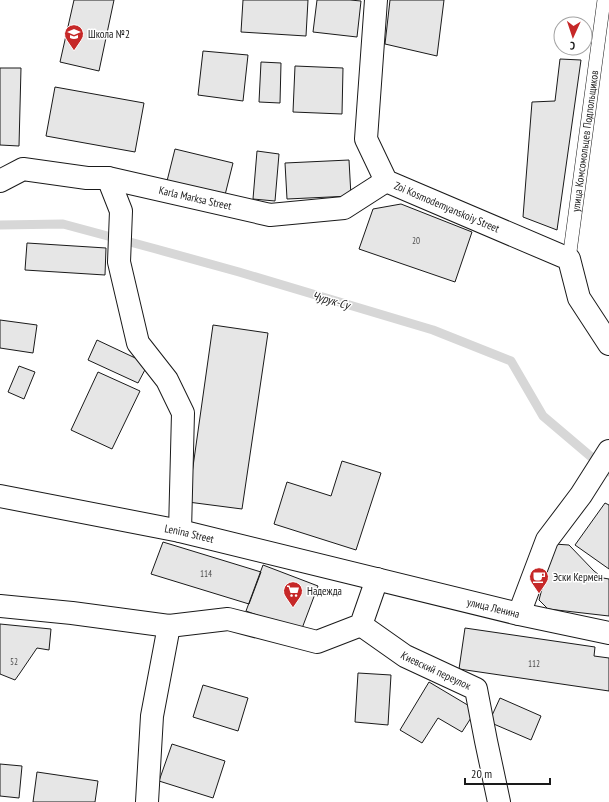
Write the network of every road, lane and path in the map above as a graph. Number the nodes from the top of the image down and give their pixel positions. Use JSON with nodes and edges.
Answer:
{"nodes":[{"id":1,"x":376,"y":0,"type":"edge"},
{"id":2,"x":604,"y":0,"type":"edge"},
{"id":3,"x":108,"y":178,"type":"junction"},
{"id":4,"x":0,"y":181,"type":"edge"},
{"id":5,"x":386,"y":181,"type":"junction"},
{"id":6,"x":569,"y":259,"type":"junction"},
{"id":7,"x":609,"y":344,"type":"edge"},
{"id":8,"x":609,"y":451,"type":"edge"},
{"id":9,"x":0,"y":496,"type":"edge"},
{"id":10,"x":180,"y":531,"type":"junction"},
{"id":11,"x":377,"y":579,"type":"junction"},
{"id":12,"x":0,"y":606,"type":"edge"},
{"id":13,"x":519,"y":614,"type":"junction"},
{"id":14,"x":362,"y":625,"type":"junction"},
{"id":15,"x":169,"y":626,"type":"junction"},
{"id":16,"x":609,"y":633,"type":"edge"},
{"id":17,"x":147,"y":802,"type":"edge"},
{"id":18,"x":499,"y":802,"type":"edge"}],
"edges":[{"from":1,"to":5,"type":"street","name":"Zoi Kosmodemyanskoiy Street"},
{"from":2,"to":6,"type":"lane","name":"улица Комсомольцев Подпольщиков"},
{"from":3,"to":4,"type":"street","name":"Karla Marksa Street"},
{"from":3,"to":5,"type":"street","name":"Karla Marksa Street"},
{"from":3,"to":10,"type":"street"},
{"from":5,"to":6,"type":"street","name":"Zoi Kosmodemyanskoiy Street"},
{"from":6,"to":7,"type":"street"},
{"from":8,"to":13,"type":"street"},
{"from":9,"to":10,"type":"street","name":"Lenina Street"},
{"from":10,"to":11,"type":"street","name":"Lenina Street"},
{"from":11,"to":13,"type":"street","name":"улица Ленина"},
{"from":11,"to":14,"type":"street"},
{"from":12,"to":15,"type":"street"},
{"from":13,"to":16,"type":"street","name":"улица Ленина"},
{"from":14,"to":15,"type":"street"},
{"from":14,"to":18,"type":"street","name":"Киевский переулок"},
{"from":15,"to":17,"type":"street"}]}
